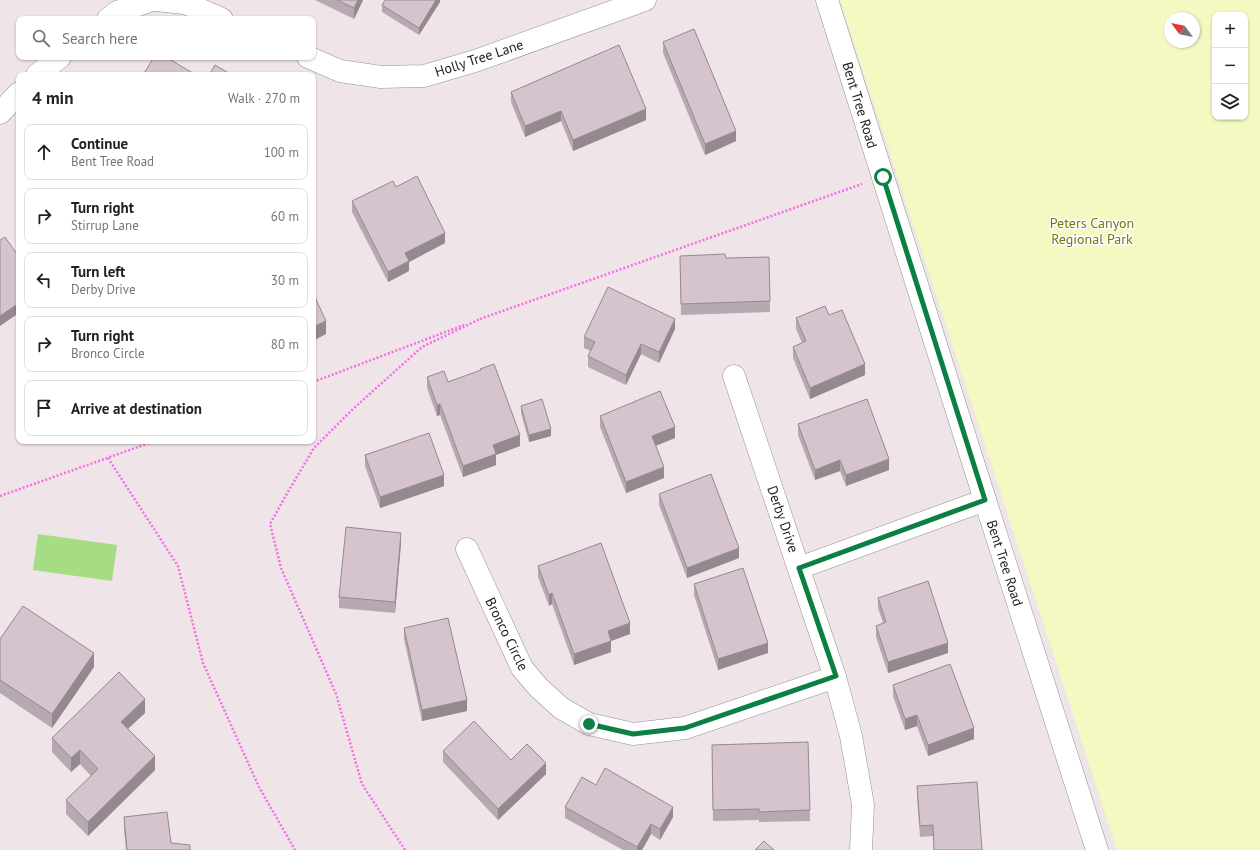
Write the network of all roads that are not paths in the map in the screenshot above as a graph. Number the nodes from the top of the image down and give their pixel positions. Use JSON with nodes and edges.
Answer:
{"nodes":[{"id":1,"x":152,"y":0,"type":"edge"},
{"id":2,"x":156,"y":0,"type":"edge"},
{"id":3,"x":645,"y":0,"type":"edge"},
{"id":4,"x":828,"y":0,"type":"edge"},
{"id":5,"x":112,"y":16,"type":"edge"},
{"id":6,"x":215,"y":16,"type":"edge"},
{"id":7,"x":56,"y":60,"type":"edge"},
{"id":8,"x":315,"y":60,"type":"edge"},
{"id":9,"x":41,"y":72,"type":"edge"},
{"id":10,"x":16,"y":96,"type":"edge"},
{"id":11,"x":0,"y":113,"type":"edge"},
{"id":12,"x":734,"y":376,"type":"dead end"},
{"id":13,"x":985,"y":500,"type":"junction"},
{"id":14,"x":467,"y":549,"type":"dead end"},
{"id":15,"x":799,"y":568,"type":"junction"},
{"id":16,"x":836,"y":676,"type":"junction"},
{"id":17,"x":861,"y":850,"type":"edge"},
{"id":18,"x":1097,"y":850,"type":"edge"}],
"edges":[{"from":1,"to":5,"type":"street"},
{"from":2,"to":6,"type":"street"},
{"from":3,"to":8,"type":"street","name":"Holly Tree Lane"},
{"from":4,"to":13,"type":"street","name":"Bent Tree Road"},
{"from":7,"to":9,"type":"street"},
{"from":10,"to":11,"type":"street"},
{"from":12,"to":15,"type":"street","name":"Derby Drive"},
{"from":13,"to":15,"type":"street"},
{"from":13,"to":18,"type":"street","name":"Bent Tree Road"},
{"from":14,"to":16,"type":"street","name":"Bronco Circle"},
{"from":15,"to":16,"type":"street","name":"Derby Drive"},
{"from":16,"to":17,"type":"street","name":"Derby Drive"}]}
